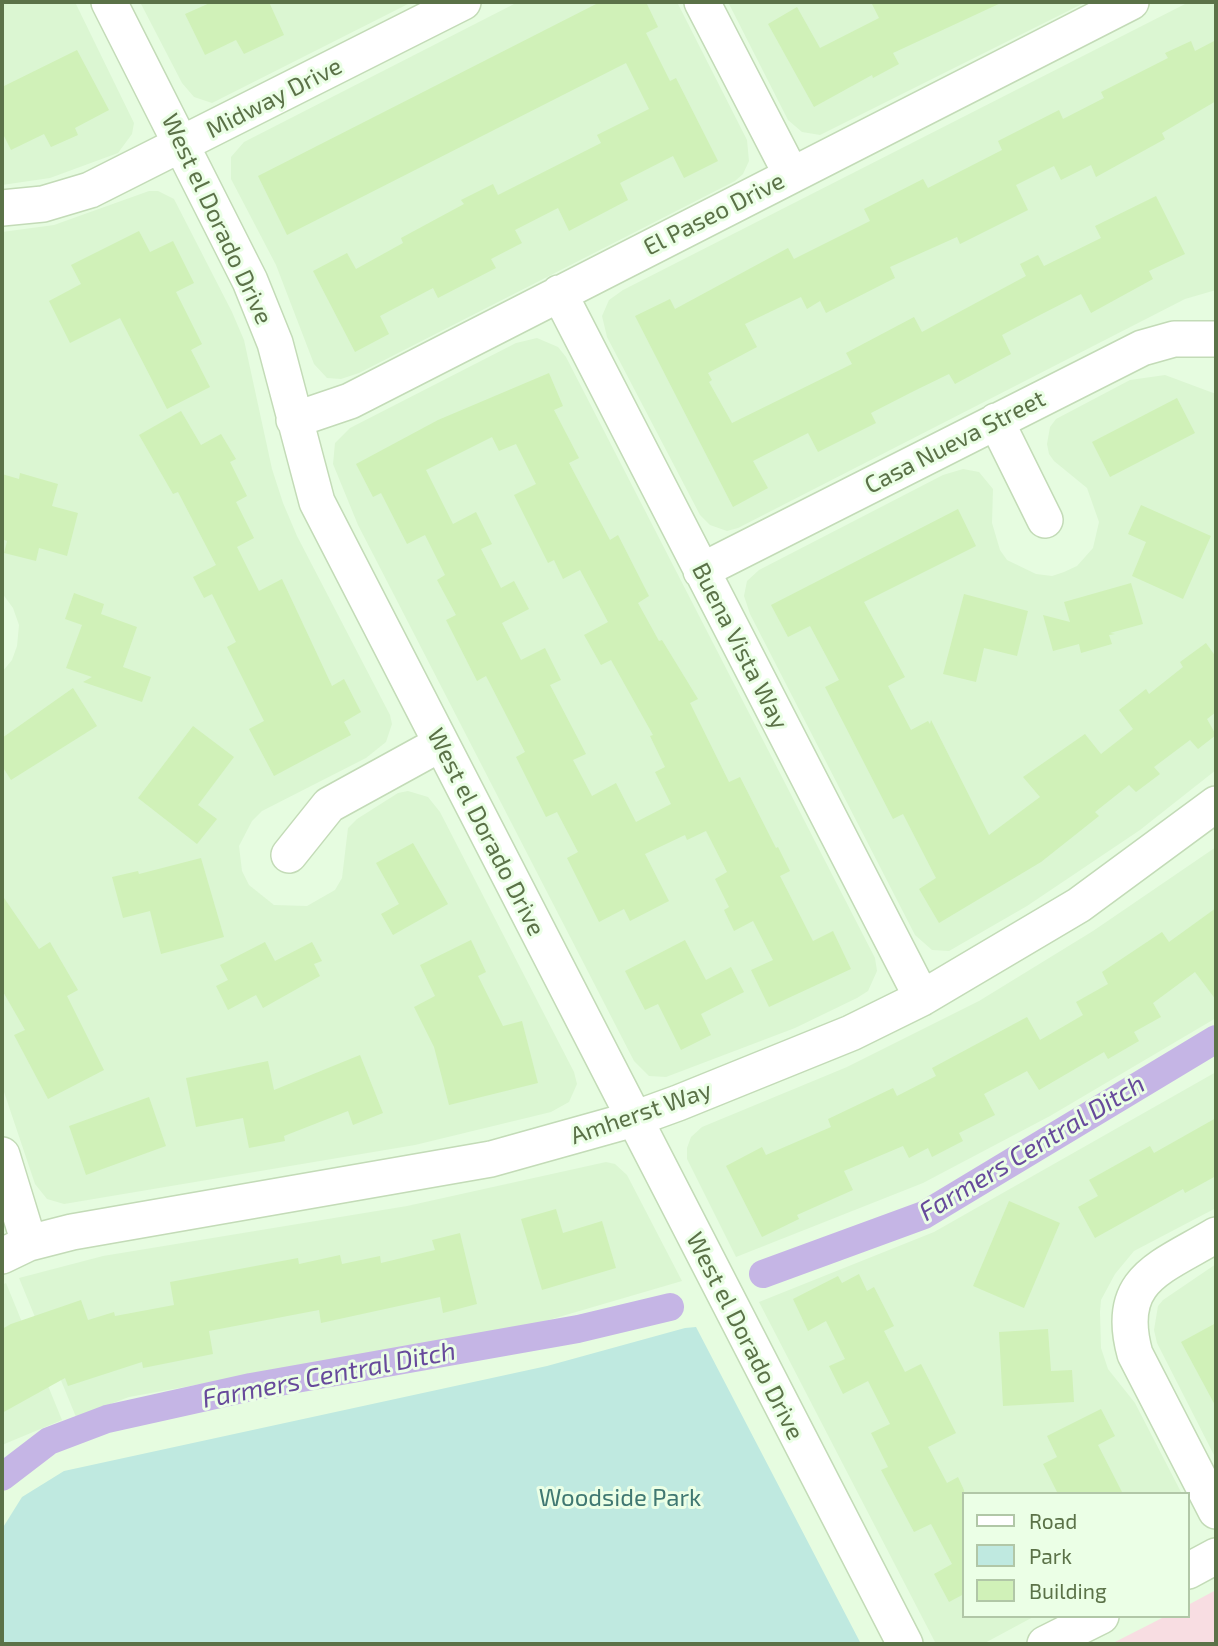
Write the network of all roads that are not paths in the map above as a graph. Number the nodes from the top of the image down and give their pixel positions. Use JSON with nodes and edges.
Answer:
{"nodes":[{"id":1,"x":110,"y":2,"type":"edge"},
{"id":2,"x":463,"y":2,"type":"edge"},
{"id":3,"x":702,"y":2,"type":"edge"},
{"id":4,"x":1131,"y":2,"type":"edge"},
{"id":5,"x":184,"y":145,"type":"junction"},
{"id":6,"x":791,"y":174,"type":"junction"},
{"id":7,"x":2,"y":208,"type":"edge"},
{"id":8,"x":559,"y":293,"type":"junction"},
{"id":9,"x":1216,"y":339,"type":"edge"},
{"id":10,"x":294,"y":420,"type":"junction"},
{"id":11,"x":996,"y":421,"type":"junction"},
{"id":12,"x":1045,"y":520,"type":"dead end"},
{"id":13,"x":701,"y":571,"type":"junction"},
{"id":14,"x":440,"y":744,"type":"junction"},
{"id":15,"x":1216,"y":804,"type":"edge"},
{"id":16,"x":289,"y":855,"type":"dead end"},
{"id":17,"x":922,"y":998,"type":"junction"},
{"id":18,"x":634,"y":1119,"type":"junction"},
{"id":19,"x":2,"y":1155,"type":"edge"},
{"id":20,"x":1216,"y":1236,"type":"edge"},
{"id":21,"x":15,"y":1250,"type":"edge"},
{"id":22,"x":1216,"y":1511,"type":"edge"},
{"id":23,"x":1216,"y":1556,"type":"edge"},
{"id":24,"x":1190,"y":1570,"type":"edge"},
{"id":25,"x":1089,"y":1630,"type":"edge"},
{"id":26,"x":905,"y":1644,"type":"edge"},
{"id":27,"x":1045,"y":1644,"type":"edge"}],
"edges":[{"from":1,"to":5,"type":"street","name":"West el Dorado Drive"},
{"from":2,"to":5,"type":"street","name":"Midway Drive"},
{"from":3,"to":6,"type":"street"},
{"from":4,"to":6,"type":"street","name":"El Paseo Drive"},
{"from":5,"to":7,"type":"street","name":"Midway Drive"},
{"from":5,"to":10,"type":"street","name":"West el Dorado Drive"},
{"from":6,"to":8,"type":"street","name":"El Paseo Drive"},
{"from":8,"to":10,"type":"street","name":"El Paseo Drive"},
{"from":8,"to":13,"type":"street","name":"Buena Vista Way"},
{"from":9,"to":11,"type":"street","name":"Casa Nueva Street"},
{"from":10,"to":14,"type":"street","name":"West el Dorado Drive"},
{"from":11,"to":12,"type":"street"},
{"from":11,"to":13,"type":"street","name":"Casa Nueva Street"},
{"from":13,"to":17,"type":"street","name":"Buena Vista Way"},
{"from":14,"to":16,"type":"street"},
{"from":14,"to":18,"type":"street","name":"West el Dorado Drive"},
{"from":15,"to":17,"type":"street","name":"Amherst Way"},
{"from":17,"to":18,"type":"street","name":"Amherst Way"},
{"from":18,"to":21,"type":"street","name":"Amherst Way"},
{"from":18,"to":26,"type":"street","name":"West el Dorado Drive"},
{"from":19,"to":21,"type":"street"},
{"from":20,"to":22,"type":"street"},
{"from":23,"to":24,"type":"street"},
{"from":25,"to":27,"type":"street"}]}
